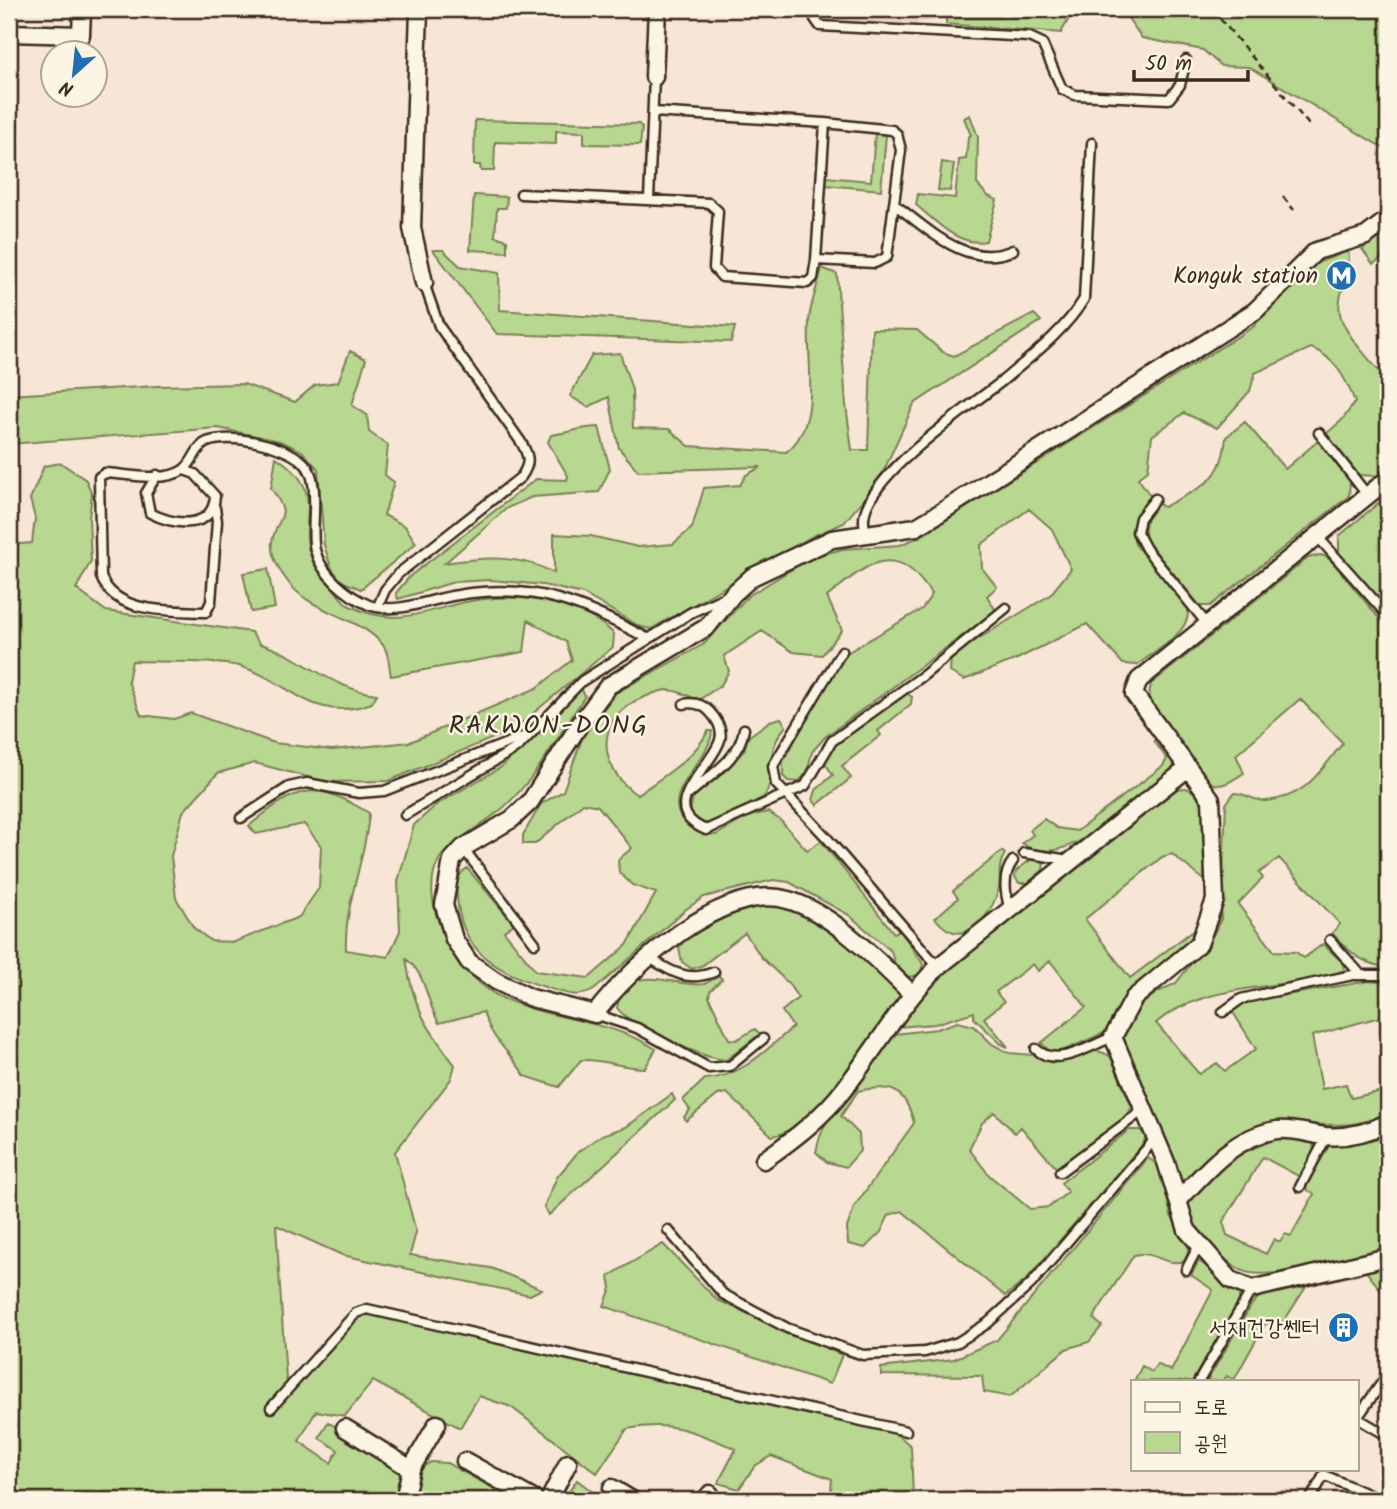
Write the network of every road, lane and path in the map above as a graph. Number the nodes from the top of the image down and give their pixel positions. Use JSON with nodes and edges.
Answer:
{"nodes":[{"id":1,"x":82,"y":9,"type":"edge"},
{"id":2,"x":419,"y":9,"type":"edge"},
{"id":3,"x":657,"y":9,"type":"edge"},
{"id":4,"x":816,"y":9,"type":"edge"},
{"id":5,"x":1212,"y":9,"type":"edge"},
{"id":6,"x":9,"y":33,"type":"edge"},
{"id":7,"x":1186,"y":60,"type":"dead end"},
{"id":8,"x":654,"y":78,"type":"joint"},
{"id":9,"x":653,"y":112,"type":"junction"},
{"id":10,"x":825,"y":123,"type":"junction"},
{"id":11,"x":1310,"y":126,"type":"dead end"},
{"id":12,"x":1092,"y":143,"type":"dead end"},
{"id":13,"x":521,"y":194,"type":"dead end"},
{"id":14,"x":1283,"y":197,"type":"dead end"},
{"id":15,"x":649,"y":200,"type":"junction"},
{"id":16,"x":894,"y":204,"type":"junction"},
{"id":17,"x":1294,"y":210,"type":"dead end"},
{"id":18,"x":1388,"y":219,"type":"edge"},
{"id":19,"x":1013,"y":250,"type":"dead end"},
{"id":20,"x":816,"y":260,"type":"junction"},
{"id":21,"x":424,"y":283,"type":"joint"},
{"id":22,"x":1319,"y":433,"type":"dead end"},
{"id":23,"x":184,"y":470,"type":"junction"},
{"id":24,"x":157,"y":475,"type":"junction"},
{"id":25,"x":1388,"y":479,"type":"edge"},
{"id":26,"x":1368,"y":496,"type":"junction"},
{"id":27,"x":1155,"y":499,"type":"dead end"},
{"id":28,"x":215,"y":508,"type":"junction"},
{"id":29,"x":868,"y":534,"type":"junction"},
{"id":30,"x":1317,"y":536,"type":"junction"},
{"id":31,"x":733,"y":594,"type":"junction"},
{"id":32,"x":378,"y":606,"type":"junction"},
{"id":33,"x":1006,"y":608,"type":"dead end"},
{"id":34,"x":1388,"y":616,"type":"edge"},
{"id":35,"x":1207,"y":624,"type":"junction"},
{"id":36,"x":649,"y":639,"type":"junction"},
{"id":37,"x":842,"y":651,"type":"dead end"},
{"id":38,"x":684,"y":704,"type":"dead end"},
{"id":39,"x":744,"y":729,"type":"dead end"},
{"id":40,"x":530,"y":734,"type":"junction"},
{"id":41,"x":1188,"y":768,"type":"junction"},
{"id":42,"x":786,"y":794,"type":"junction"},
{"id":43,"x":686,"y":796,"type":"junction"},
{"id":44,"x":405,"y":816,"type":"dead end"},
{"id":45,"x":241,"y":818,"type":"dead end"},
{"id":46,"x":463,"y":848,"type":"junction"},
{"id":47,"x":1024,"y":853,"type":"dead end"},
{"id":48,"x":1072,"y":860,"type":"junction"},
{"id":49,"x":1013,"y":861,"type":"dead end"},
{"id":50,"x":1010,"y":910,"type":"junction"},
{"id":51,"x":1331,"y":940,"type":"dead end"},
{"id":52,"x":535,"y":943,"type":"dead end"},
{"id":53,"x":650,"y":958,"type":"junction"},
{"id":54,"x":938,"y":967,"type":"junction"},
{"id":55,"x":714,"y":972,"type":"dead end"},
{"id":56,"x":1361,"y":975,"type":"junction"},
{"id":57,"x":1388,"y":975,"type":"edge"},
{"id":58,"x":911,"y":993,"type":"junction"},
{"id":59,"x":1223,"y":1012,"type":"dead end"},
{"id":60,"x":595,"y":1014,"type":"junction"},
{"id":61,"x":1113,"y":1037,"type":"junction"},
{"id":62,"x":763,"y":1039,"type":"dead end"},
{"id":63,"x":1036,"y":1049,"type":"dead end"},
{"id":64,"x":1142,"y":1111,"type":"junction"},
{"id":65,"x":1388,"y":1123,"type":"edge"},
{"id":66,"x":1327,"y":1136,"type":"junction"},
{"id":67,"x":1155,"y":1139,"type":"junction"},
{"id":68,"x":764,"y":1160,"type":"dead end"},
{"id":69,"x":1060,"y":1172,"type":"dead end"},
{"id":70,"x":1300,"y":1187,"type":"dead end"},
{"id":71,"x":1178,"y":1201,"type":"junction"},
{"id":72,"x":668,"y":1230,"type":"dead end"},
{"id":73,"x":1199,"y":1245,"type":"junction"},
{"id":74,"x":1388,"y":1257,"type":"edge"},
{"id":75,"x":1186,"y":1270,"type":"dead end"},
{"id":76,"x":1252,"y":1289,"type":"junction"},
{"id":77,"x":1388,"y":1374,"type":"edge"},
{"id":78,"x":1200,"y":1380,"type":"edge"},
{"id":79,"x":271,"y":1408,"type":"dead end"},
{"id":80,"x":1358,"y":1417,"type":"edge"},
{"id":81,"x":1358,"y":1419,"type":"edge"},
{"id":82,"x":437,"y":1424,"type":"dead end"},
{"id":83,"x":345,"y":1428,"type":"dead end"},
{"id":84,"x":906,"y":1431,"type":"dead end"},
{"id":85,"x":1388,"y":1436,"type":"edge"},
{"id":86,"x":465,"y":1461,"type":"dead end"},
{"id":87,"x":568,"y":1463,"type":"dead end"},
{"id":88,"x":411,"y":1469,"type":"junction"},
{"id":89,"x":1326,"y":1472,"type":"edge"},
{"id":90,"x":612,"y":1488,"type":"dead end"},
{"id":91,"x":1388,"y":1498,"type":"edge"},
{"id":92,"x":404,"y":1500,"type":"edge"},
{"id":93,"x":535,"y":1500,"type":"edge"},
{"id":94,"x":549,"y":1500,"type":"edge"},
{"id":95,"x":632,"y":1500,"type":"edge"},
{"id":96,"x":1310,"y":1500,"type":"edge"}],
"edges":[{"from":1,"to":6,"type":"street"},
{"from":2,"to":21,"type":"street"},
{"from":3,"to":8,"type":"street"},
{"from":4,"to":7,"type":"lane"},
{"from":5,"to":11,"type":"path"},
{"from":8,"to":9,"type":"lane"},
{"from":9,"to":10,"type":"lane"},
{"from":9,"to":15,"type":"lane"},
{"from":10,"to":16,"type":"lane"},
{"from":10,"to":20,"type":"lane"},
{"from":12,"to":29,"type":"lane"},
{"from":13,"to":15,"type":"lane"},
{"from":14,"to":17,"type":"path"},
{"from":15,"to":20,"type":"lane"},
{"from":16,"to":19,"type":"lane"},
{"from":16,"to":20,"type":"lane"},
{"from":18,"to":29,"type":"street"},
{"from":21,"to":32,"type":"lane"},
{"from":22,"to":26,"type":"lane"},
{"from":23,"to":24,"type":"lane"},
{"from":23,"to":28,"type":"lane"},
{"from":23,"to":32,"type":"lane"},
{"from":24,"to":28,"type":"lane"},
{"from":24,"to":28,"type":"lane"},
{"from":25,"to":26,"type":"street"},
{"from":26,"to":30,"type":"street"},
{"from":27,"to":35,"type":"lane"},
{"from":29,"to":31,"type":"street"},
{"from":30,"to":34,"type":"lane"},
{"from":30,"to":35,"type":"street"},
{"from":31,"to":36,"type":"lane"},
{"from":31,"to":46,"type":"street"},
{"from":32,"to":36,"type":"lane"},
{"from":33,"to":42,"type":"lane"},
{"from":35,"to":41,"type":"street"},
{"from":36,"to":40,"type":"lane"},
{"from":37,"to":42,"type":"lane"},
{"from":38,"to":43,"type":"lane"},
{"from":39,"to":43,"type":"lane"},
{"from":40,"to":44,"type":"lane"},
{"from":40,"to":45,"type":"lane"},
{"from":41,"to":48,"type":"street"},
{"from":41,"to":61,"type":"street"},
{"from":42,"to":43,"type":"lane"},
{"from":42,"to":54,"type":"lane"},
{"from":46,"to":52,"type":"lane"},
{"from":46,"to":60,"type":"street"},
{"from":47,"to":48,"type":"lane"},
{"from":48,"to":50,"type":"street"},
{"from":49,"to":50,"type":"lane"},
{"from":50,"to":54,"type":"street"},
{"from":51,"to":56,"type":"lane"},
{"from":53,"to":55,"type":"lane"},
{"from":53,"to":58,"type":"street"},
{"from":53,"to":60,"type":"street"},
{"from":54,"to":58,"type":"street"},
{"from":56,"to":57,"type":"lane"},
{"from":56,"to":59,"type":"lane"},
{"from":58,"to":68,"type":"street"},
{"from":60,"to":62,"type":"lane"},
{"from":61,"to":63,"type":"lane"},
{"from":61,"to":64,"type":"street"},
{"from":64,"to":67,"type":"street"},
{"from":64,"to":69,"type":"lane"},
{"from":65,"to":66,"type":"street"},
{"from":66,"to":70,"type":"lane"},
{"from":66,"to":71,"type":"street"},
{"from":67,"to":71,"type":"street"},
{"from":67,"to":72,"type":"lane"},
{"from":71,"to":73,"type":"street"},
{"from":73,"to":75,"type":"lane"},
{"from":73,"to":76,"type":"street"},
{"from":74,"to":76,"type":"street"},
{"from":76,"to":78,"type":"lane"},
{"from":77,"to":80,"type":"lane"},
{"from":79,"to":84,"type":"lane"},
{"from":81,"to":85,"type":"lane"},
{"from":82,"to":88,"type":"street"},
{"from":83,"to":88,"type":"street"},
{"from":86,"to":93,"type":"street"},
{"from":87,"to":94,"type":"street"},
{"from":88,"to":92,"type":"street"},
{"from":89,"to":91,"type":"lane"},
{"from":89,"to":96,"type":"lane"},
{"from":90,"to":95,"type":"street"}]}
